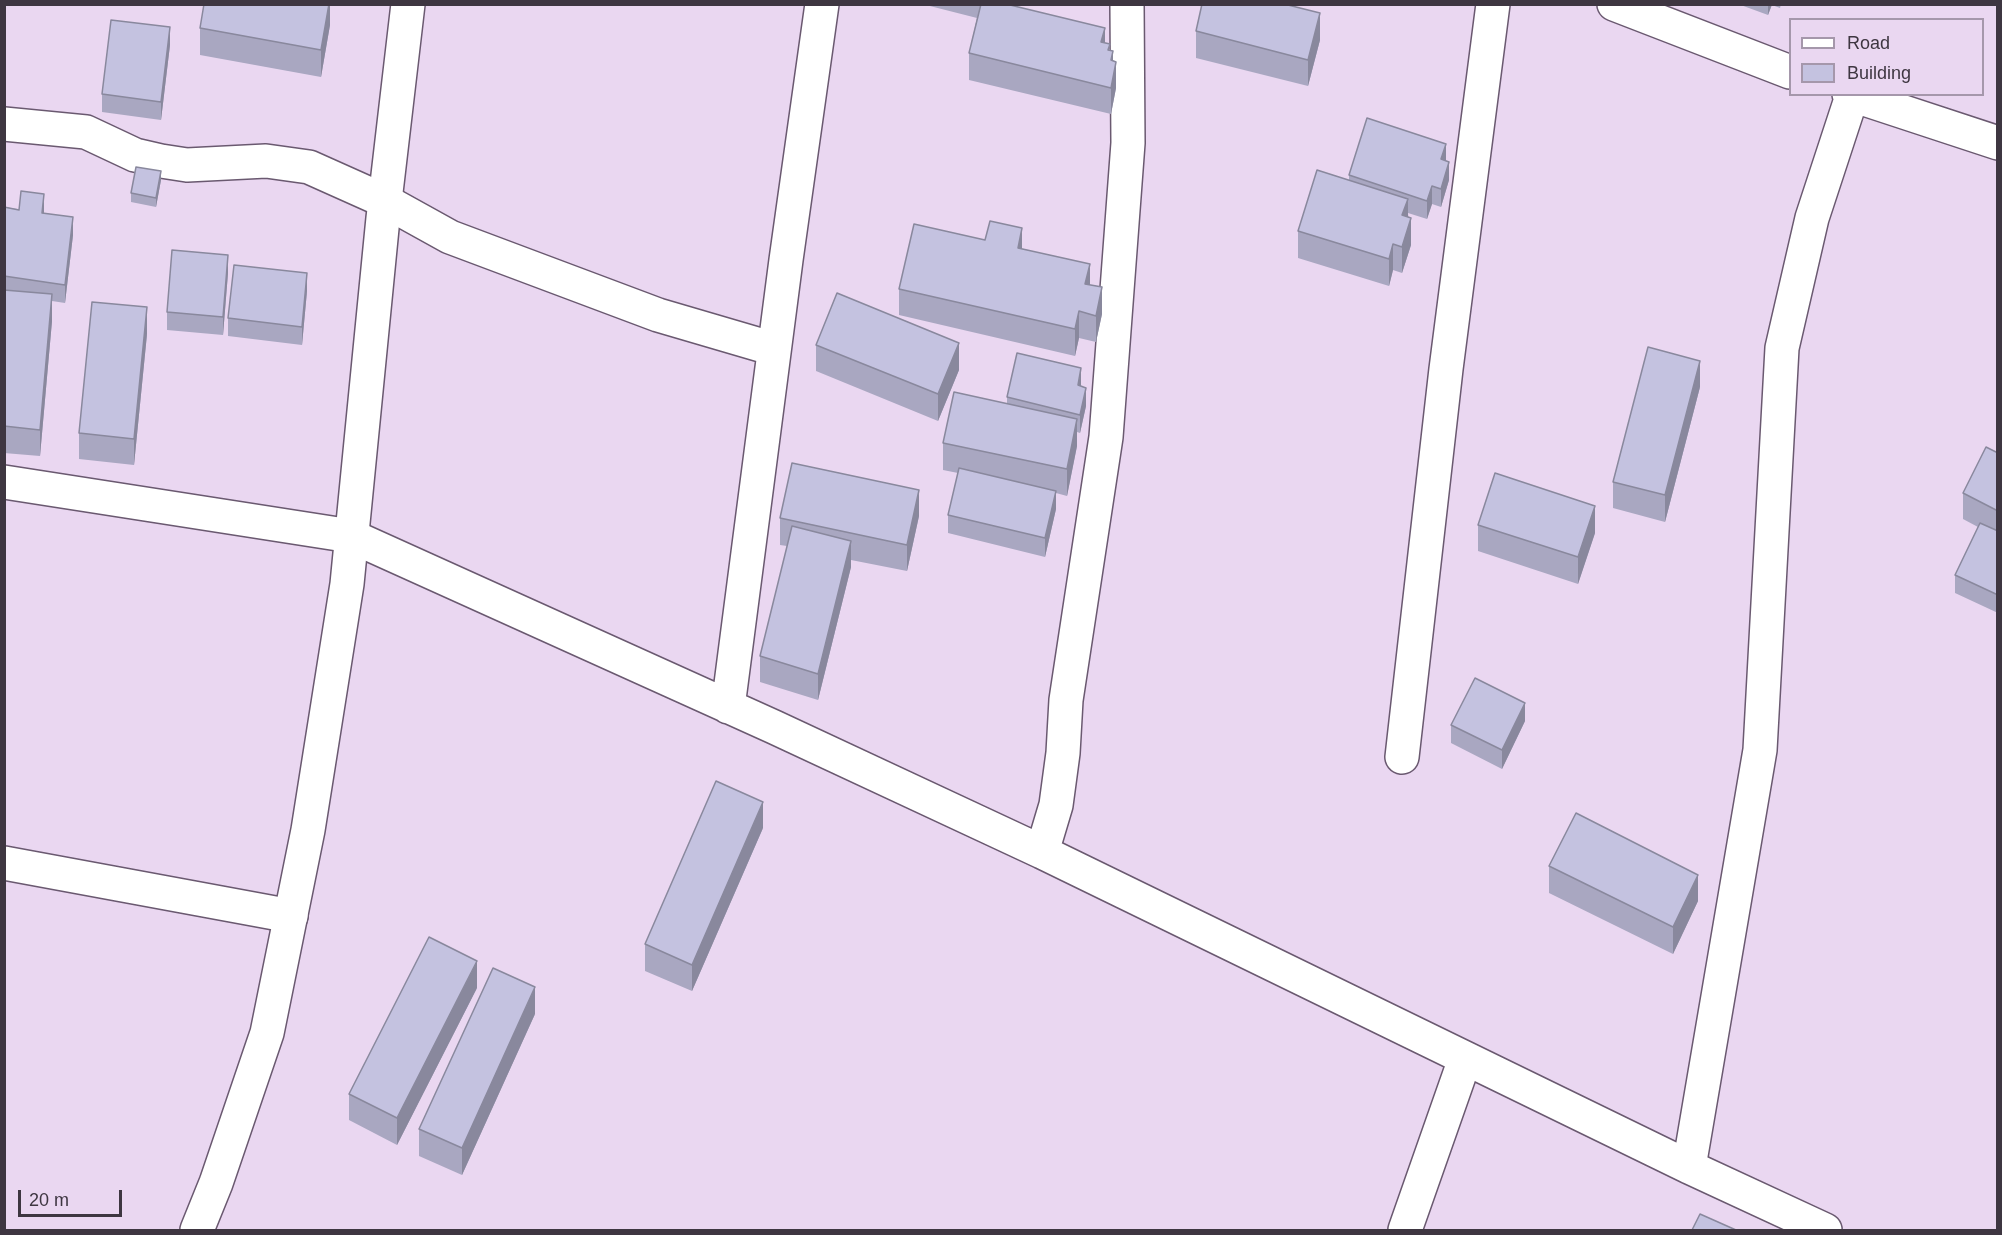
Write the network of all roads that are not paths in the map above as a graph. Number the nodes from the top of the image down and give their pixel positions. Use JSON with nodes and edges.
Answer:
{"nodes":[{"id":1,"x":408,"y":4,"type":"edge"},
{"id":2,"x":822,"y":4,"type":"edge"},
{"id":3,"x":1127,"y":4,"type":"edge"},
{"id":4,"x":1493,"y":4,"type":"edge"},
{"id":5,"x":1614,"y":4,"type":"edge"},
{"id":6,"x":1789,"y":71,"type":"edge"},
{"id":7,"x":1850,"y":96,"type":"edge"},
{"id":8,"x":1853,"y":96,"type":"edge"},
{"id":9,"x":4,"y":123,"type":"edge"},
{"id":10,"x":1998,"y":143,"type":"edge"},
{"id":11,"x":385,"y":201,"type":"junction"},
{"id":12,"x":774,"y":349,"type":"junction"},
{"id":13,"x":4,"y":482,"type":"edge"},
{"id":14,"x":351,"y":536,"type":"junction"},
{"id":15,"x":728,"y":707,"type":"junction"},
{"id":16,"x":1402,"y":757,"type":"dead end"},
{"id":17,"x":1042,"y":852,"type":"junction"},
{"id":18,"x":4,"y":863,"type":"edge"},
{"id":19,"x":291,"y":916,"type":"junction"},
{"id":20,"x":1465,"y":1059,"type":"junction"},
{"id":21,"x":1689,"y":1167,"type":"junction"},
{"id":22,"x":197,"y":1230,"type":"edge"},
{"id":23,"x":1405,"y":1230,"type":"edge"},
{"id":24,"x":1825,"y":1230,"type":"edge"}],
"edges":[{"from":1,"to":11,"type":"street"},
{"from":2,"to":12,"type":"street"},
{"from":3,"to":17,"type":"street"},
{"from":4,"to":16,"type":"street"},
{"from":5,"to":6,"type":"street"},
{"from":7,"to":21,"type":"street"},
{"from":8,"to":10,"type":"street"},
{"from":9,"to":11,"type":"street"},
{"from":11,"to":12,"type":"street"},
{"from":11,"to":14,"type":"street"},
{"from":12,"to":15,"type":"street"},
{"from":13,"to":14,"type":"street"},
{"from":14,"to":15,"type":"street"},
{"from":14,"to":19,"type":"street"},
{"from":15,"to":17,"type":"street"},
{"from":17,"to":20,"type":"street"},
{"from":18,"to":19,"type":"street"},
{"from":19,"to":22,"type":"street"},
{"from":20,"to":21,"type":"street"},
{"from":20,"to":23,"type":"street"},
{"from":21,"to":24,"type":"street"}]}
